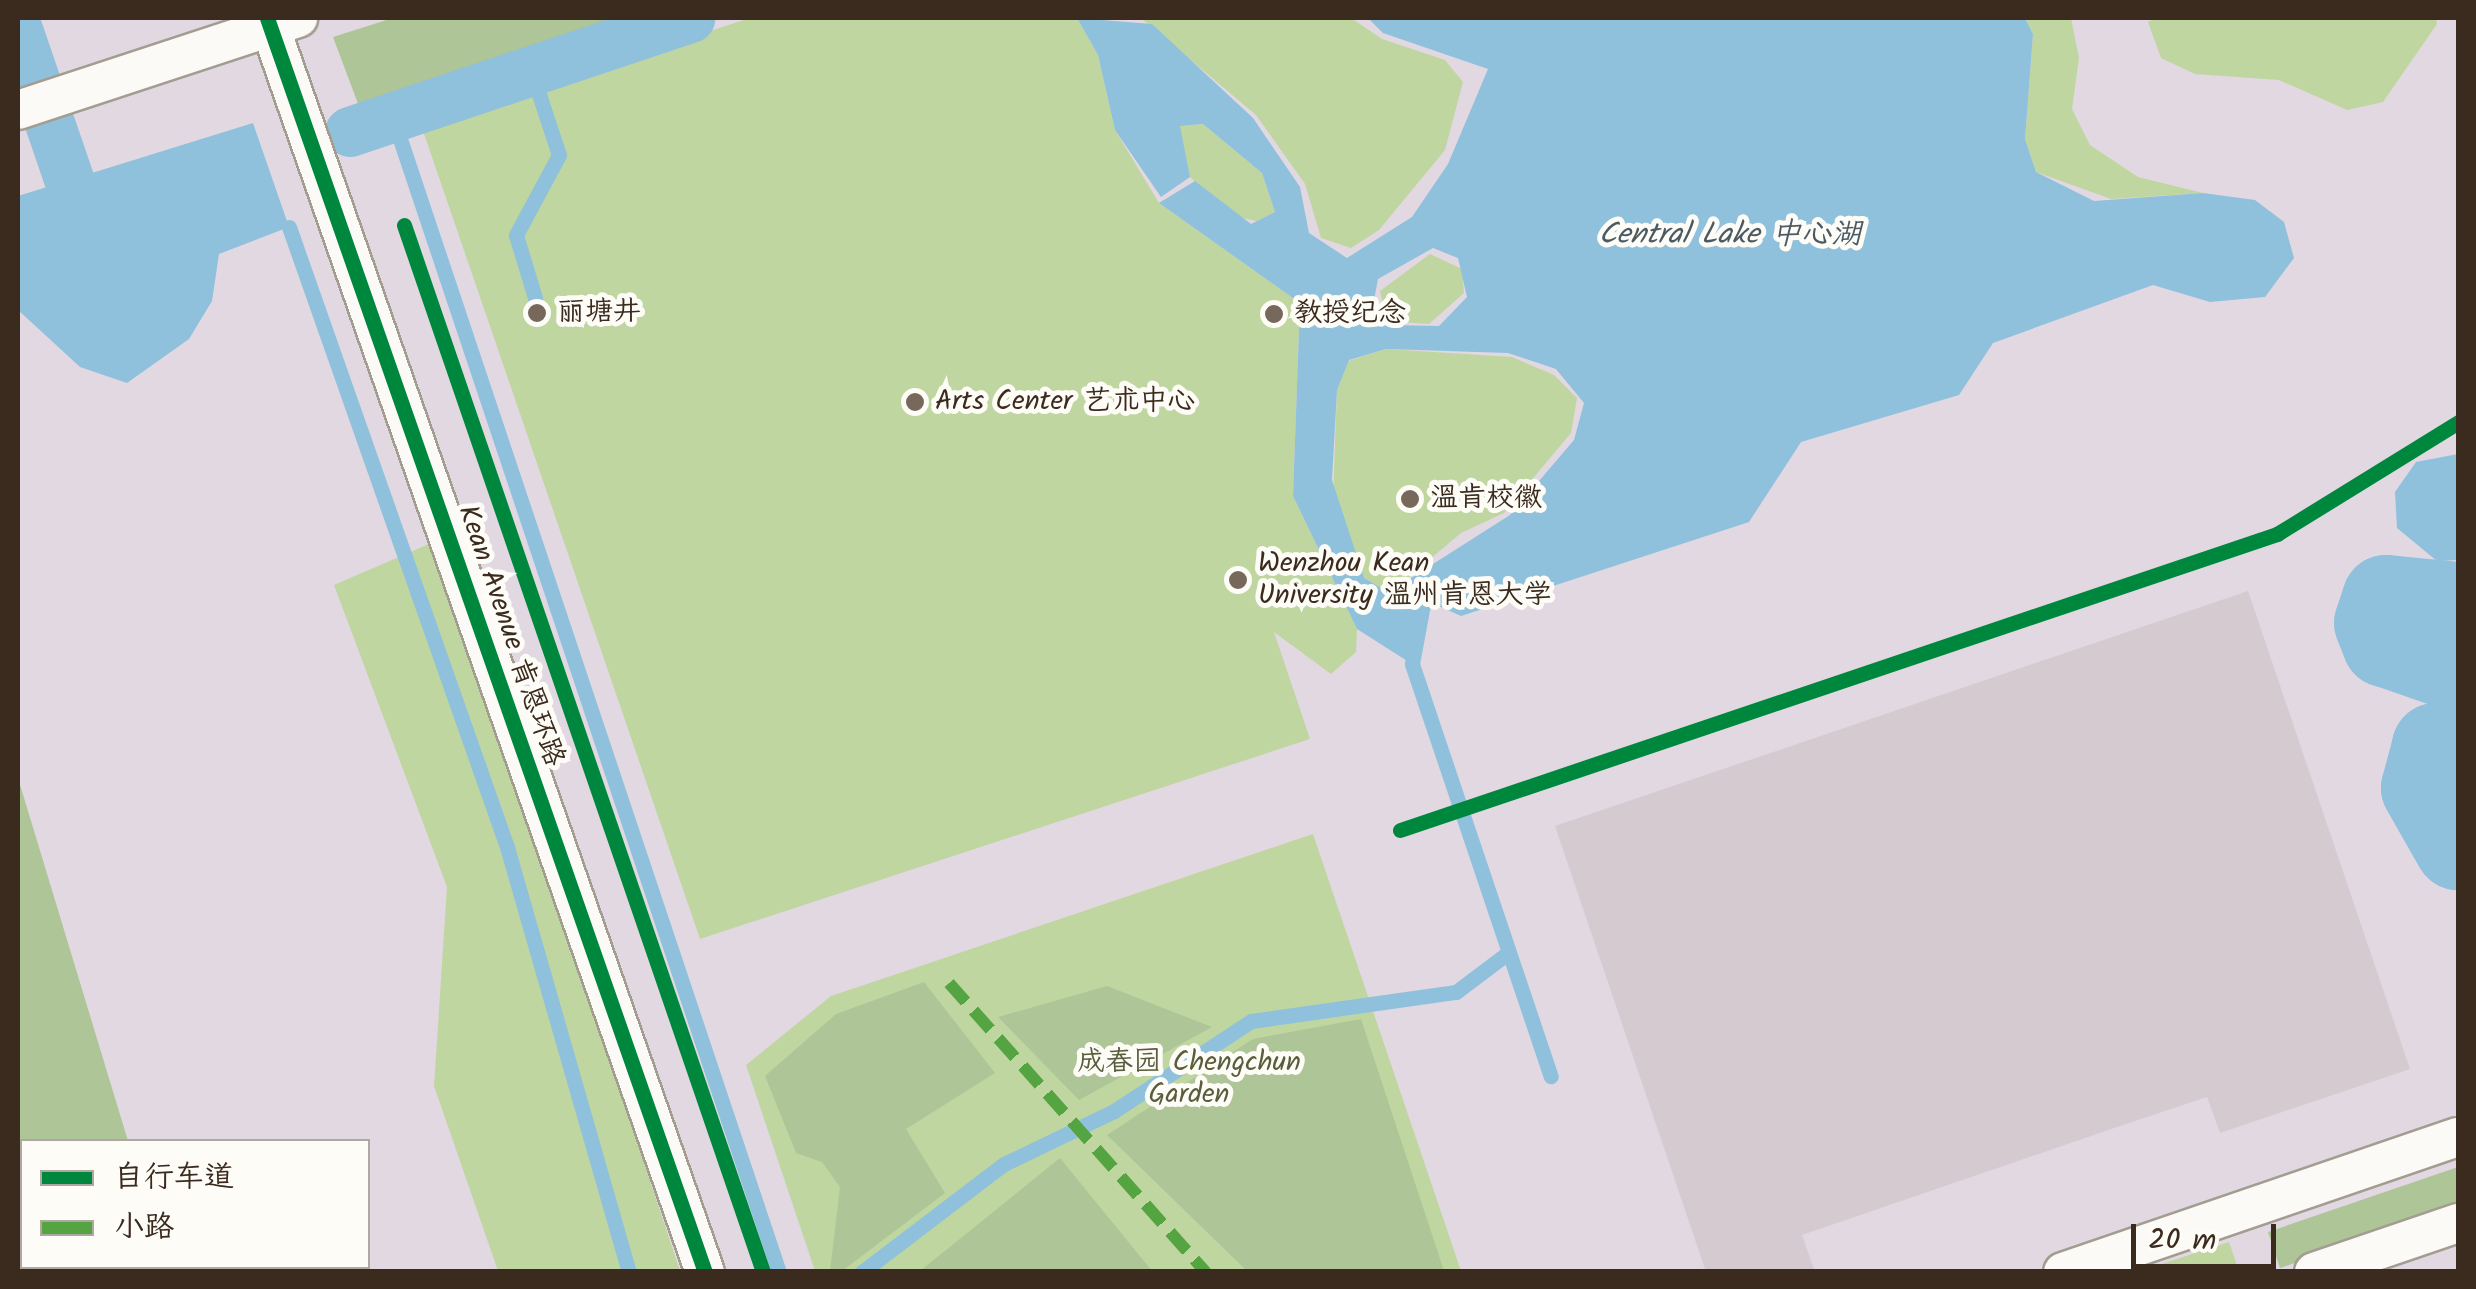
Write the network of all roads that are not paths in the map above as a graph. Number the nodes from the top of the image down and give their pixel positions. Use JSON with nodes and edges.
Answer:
{"nodes":[{"id":1,"x":279,"y":21,"type":"edge"},
{"id":2,"x":18,"y":110,"type":"edge"},
{"id":3,"x":2458,"y":1136,"type":"edge"},
{"id":4,"x":2458,"y":1223,"type":"edge"},
{"id":5,"x":705,"y":1272,"type":"edge"},
{"id":6,"x":2063,"y":1272,"type":"edge"},
{"id":7,"x":2314,"y":1272,"type":"edge"}],
"edges":[{"from":1,"to":2,"type":"street"},
{"from":1,"to":5,"type":"street","name":"Kean Avenue 肯恩环路"},
{"from":3,"to":6,"type":"street"},
{"from":4,"to":7,"type":"street"}]}
